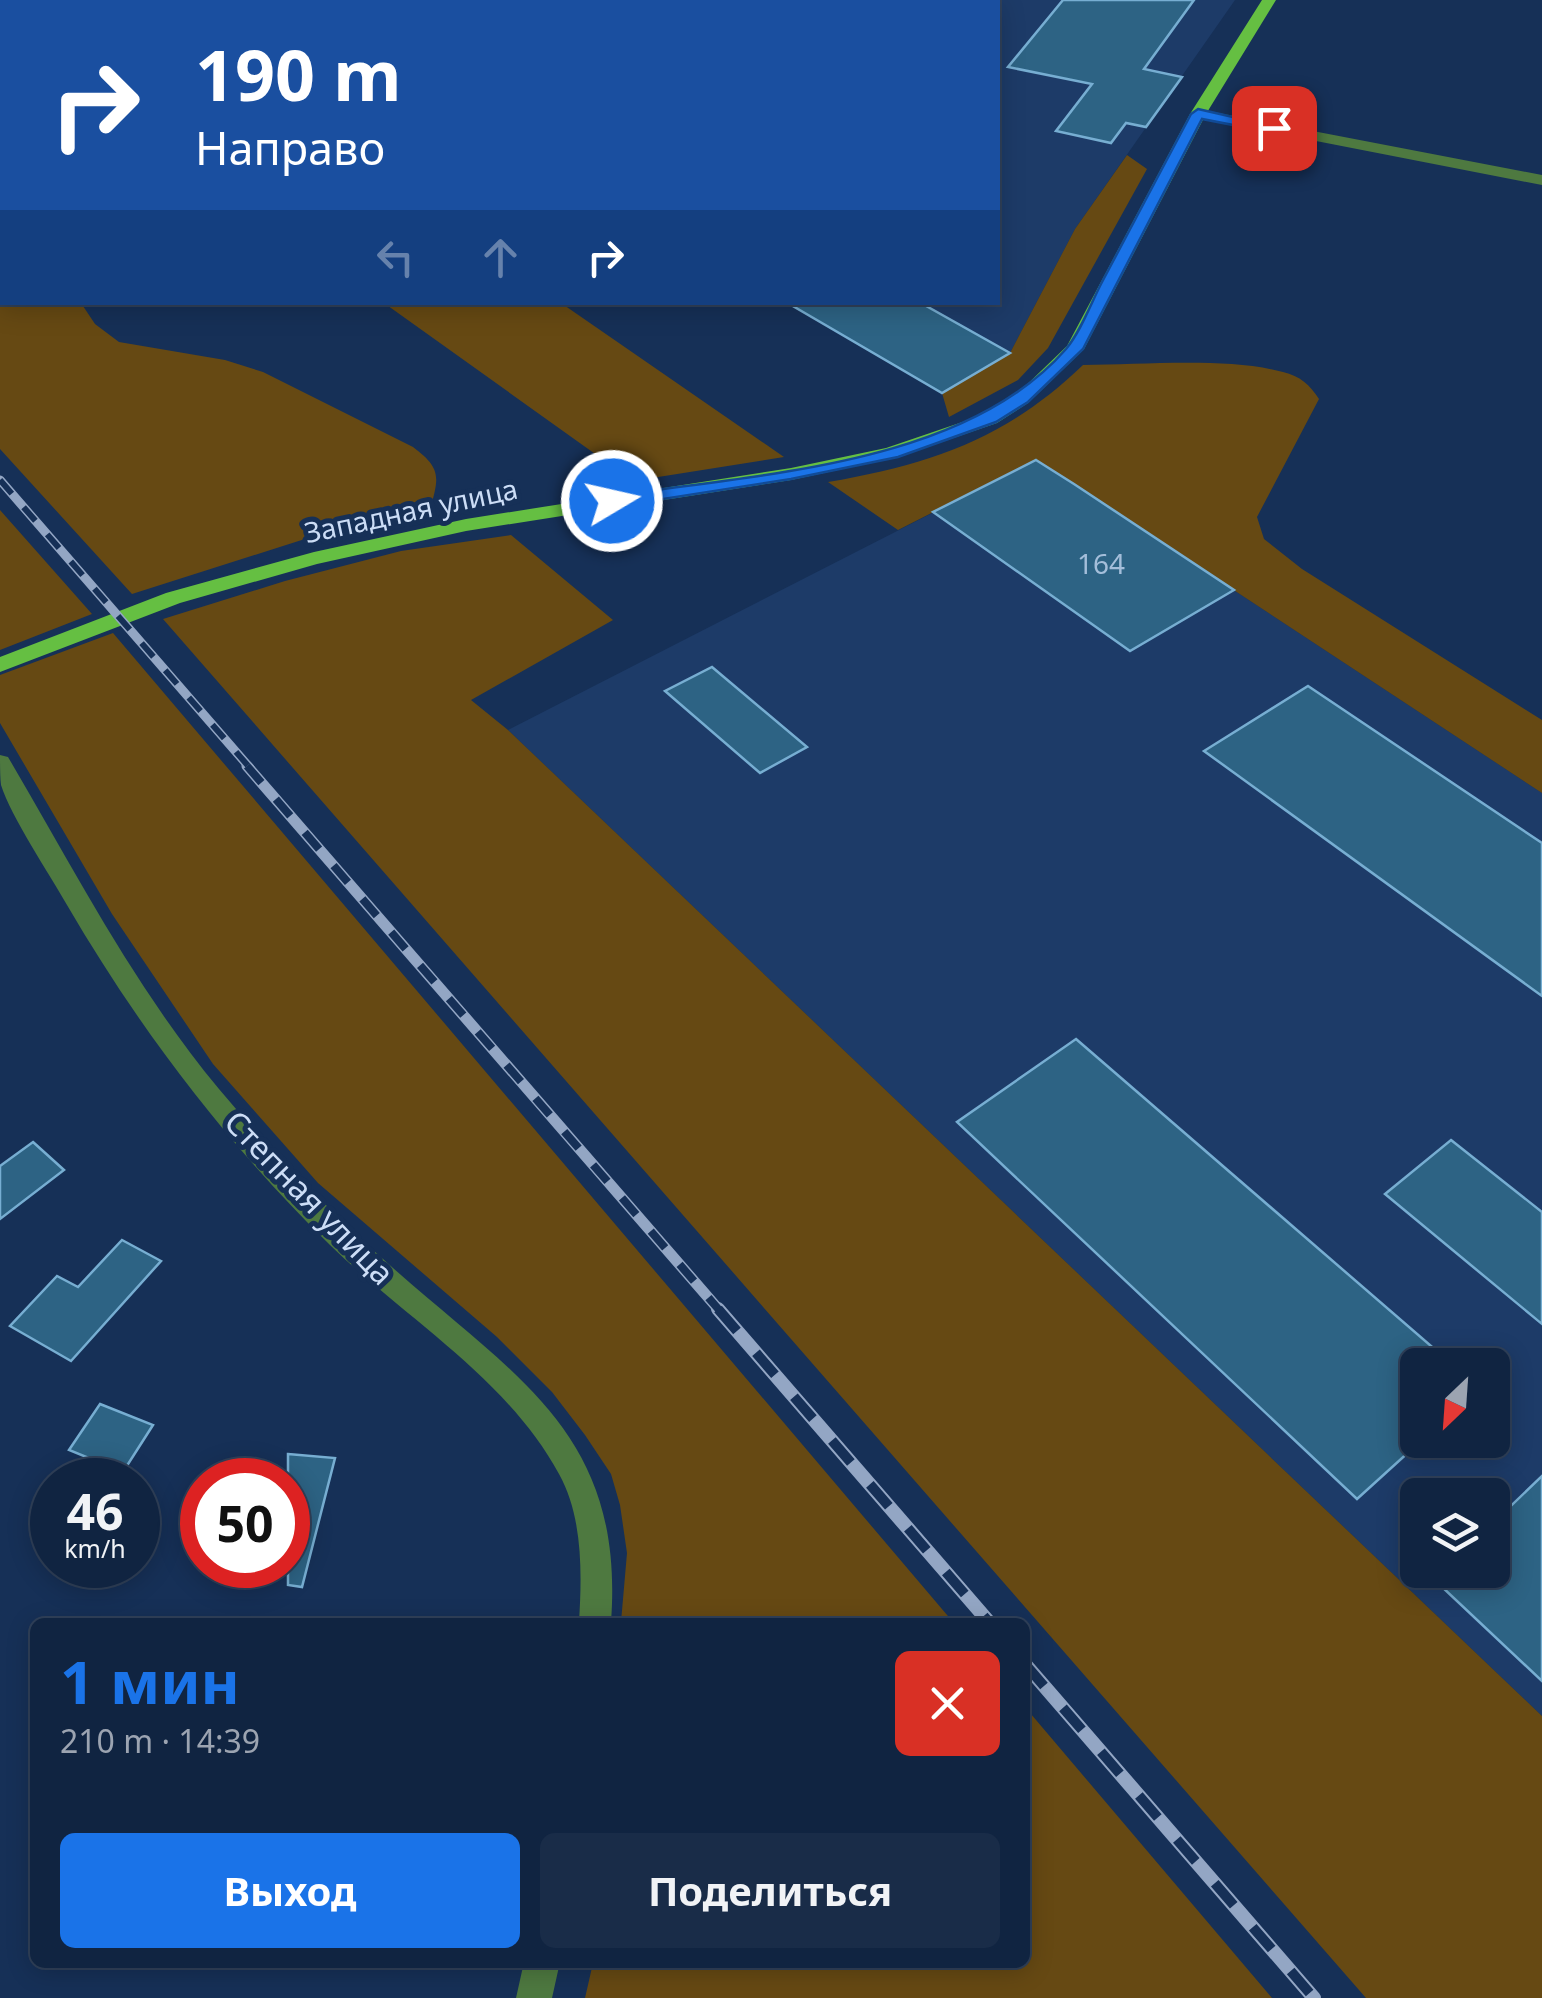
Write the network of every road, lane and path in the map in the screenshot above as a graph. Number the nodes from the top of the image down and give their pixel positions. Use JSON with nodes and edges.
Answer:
{"nodes":[{"id":1,"x":1269,"y":0,"type":"edge"},
{"id":2,"x":1198,"y":114,"type":"junction"},
{"id":3,"x":1542,"y":180,"type":"edge"},
{"id":4,"x":0,"y":665,"type":"edge"},
{"id":5,"x":0,"y":763,"type":"edge"},
{"id":6,"x":595,"y":1618,"type":"edge"},
{"id":7,"x":541,"y":1968,"type":"edge"},
{"id":8,"x":534,"y":1998,"type":"edge"}],
"edges":[{"from":1,"to":2,"type":"main road","name":"Западная улица"},
{"from":2,"to":3,"type":"street"},
{"from":2,"to":4,"type":"main road","name":"Западная улица"},
{"from":5,"to":6,"type":"street","name":"Степная улица"},
{"from":7,"to":8,"type":"street"}]}
